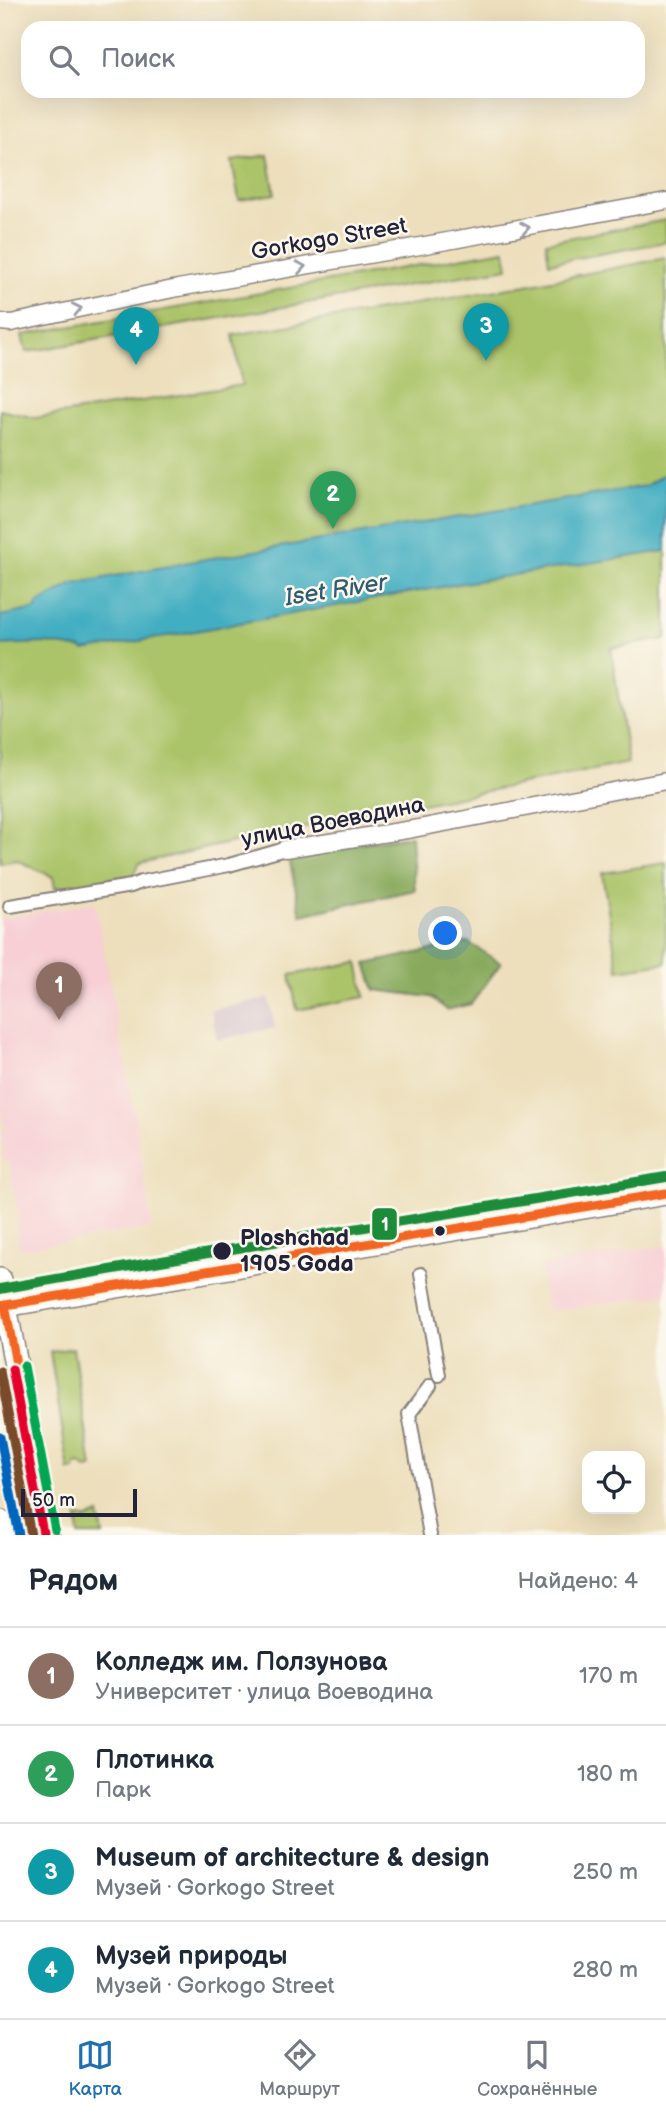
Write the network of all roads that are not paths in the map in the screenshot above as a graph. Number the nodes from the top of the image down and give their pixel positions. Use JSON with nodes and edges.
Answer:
{"nodes":[{"id":1,"x":666,"y":201,"type":"edge"},
{"id":2,"x":0,"y":322,"type":"edge"},
{"id":3,"x":666,"y":781,"type":"edge"},
{"id":4,"x":285,"y":849,"type":"joint"},
{"id":5,"x":9,"y":906,"type":"dead end"},
{"id":6,"x":666,"y":1193,"type":"edge"},
{"id":7,"x":421,"y":1274,"type":"dead end"},
{"id":8,"x":0,"y":1280,"type":"edge"},
{"id":9,"x":5,"y":1305,"type":"junction"},
{"id":10,"x":439,"y":1375,"type":"dead end"},
{"id":11,"x":430,"y":1386,"type":"dead end"},
{"id":12,"x":0,"y":1522,"type":"edge"},
{"id":13,"x":2,"y":1535,"type":"edge"},
{"id":14,"x":48,"y":1535,"type":"edge"},
{"id":15,"x":430,"y":1535,"type":"edge"}],
"edges":[{"from":2,"to":1,"type":"street","name":"Gorkogo Street","one_way":true},
{"from":3,"to":4,"type":"street","name":"улица Воеводина"},
{"from":4,"to":5,"type":"street","name":"улица Воеводина"},
{"from":6,"to":9,"type":"main road"},
{"from":7,"to":10,"type":"street"},
{"from":8,"to":9,"type":"main road"},
{"from":9,"to":14,"type":"main road"},
{"from":11,"to":15,"type":"street"},
{"from":12,"to":13,"type":"main road"}]}
